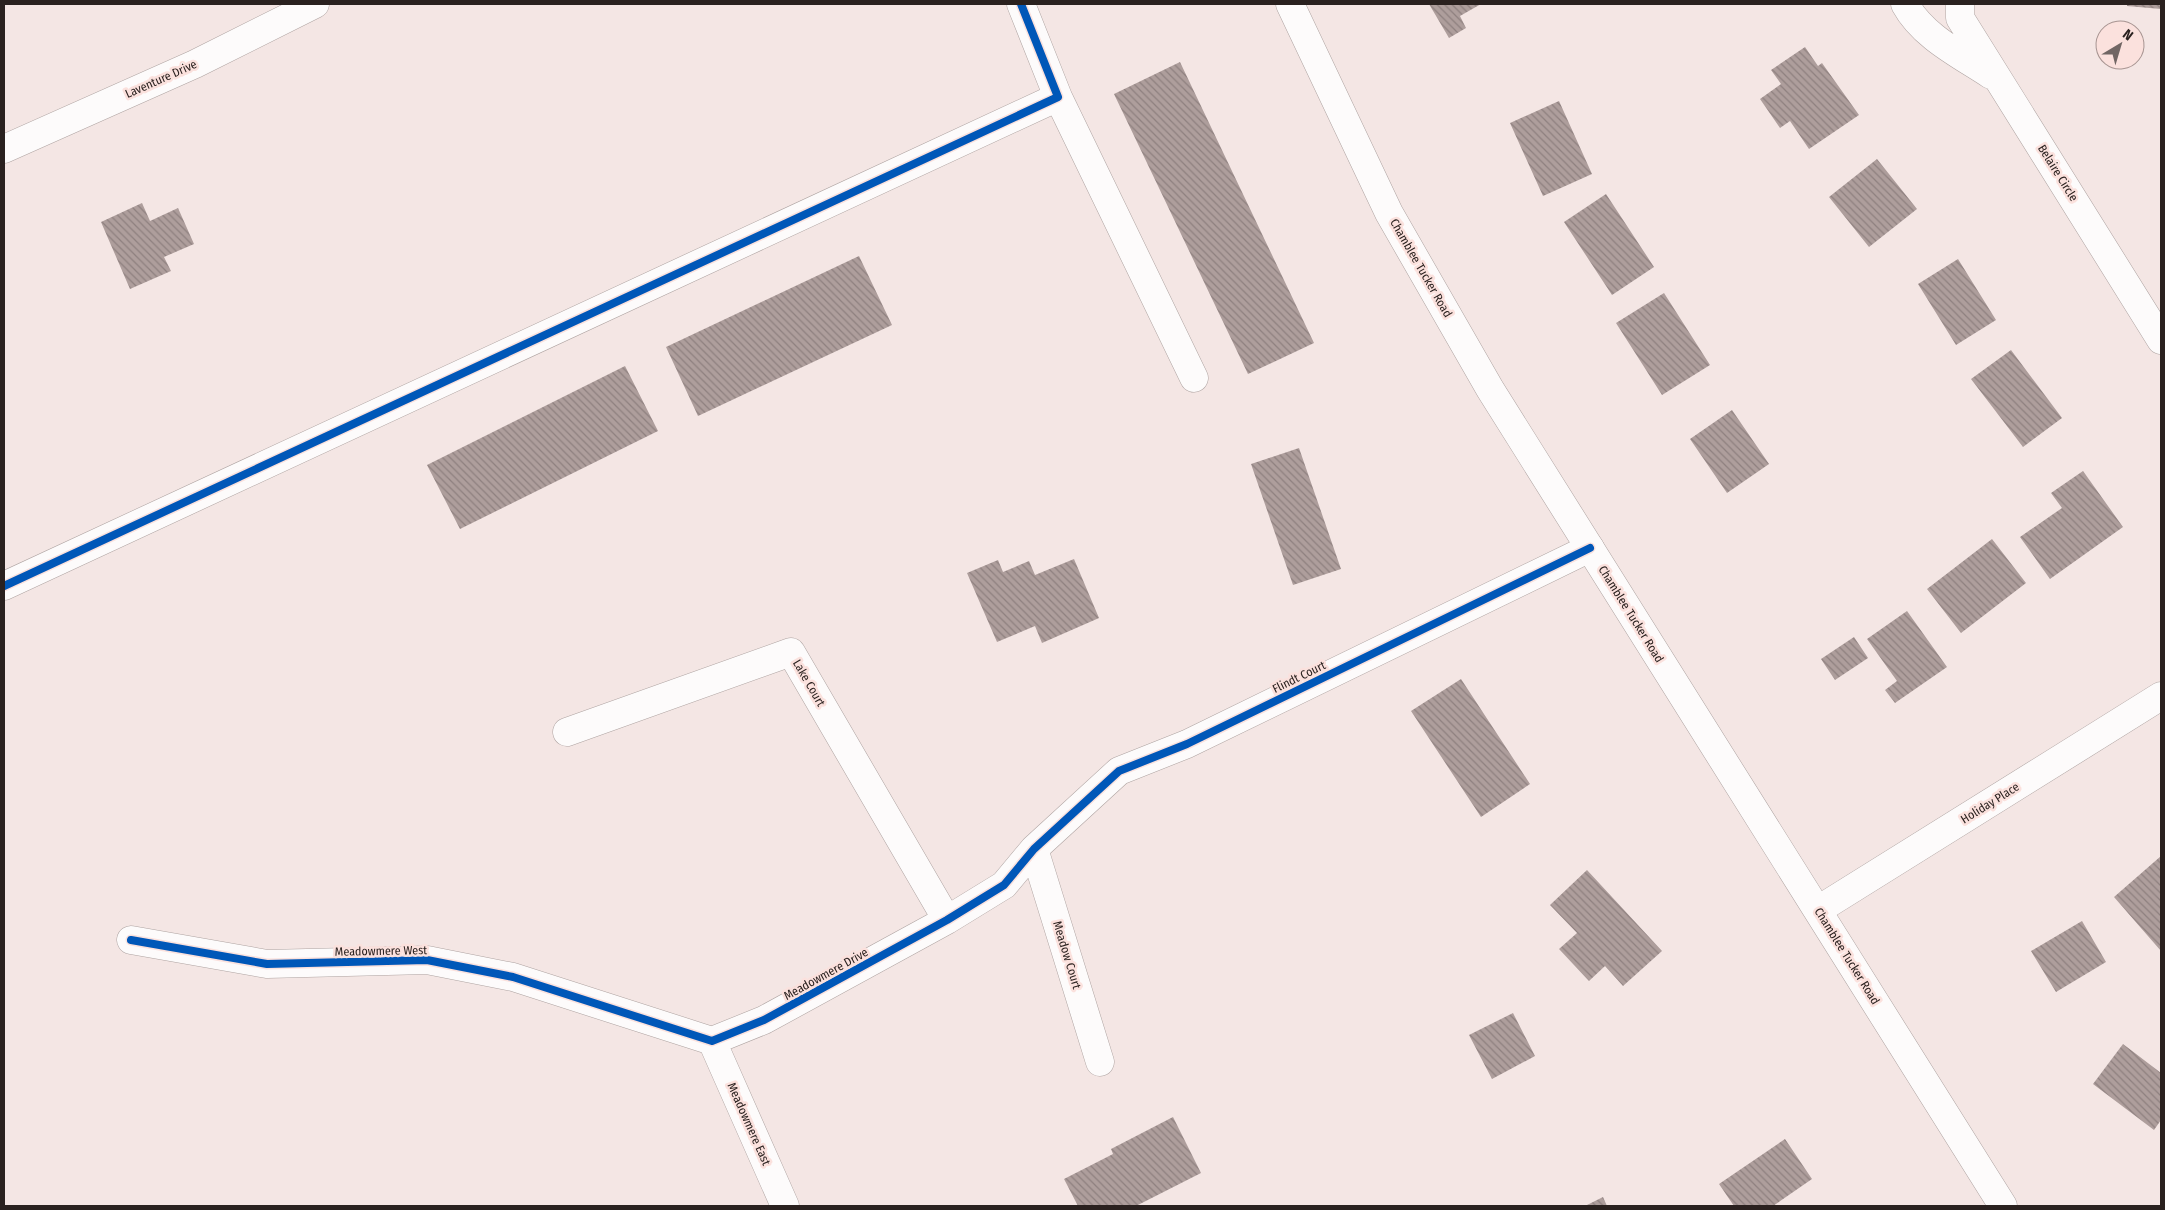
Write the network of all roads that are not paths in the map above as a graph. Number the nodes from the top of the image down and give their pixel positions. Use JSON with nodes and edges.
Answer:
{"nodes":[{"id":1,"x":315,"y":4,"type":"edge"},
{"id":2,"x":1021,"y":4,"type":"edge"},
{"id":3,"x":1290,"y":4,"type":"edge"},
{"id":4,"x":1905,"y":4,"type":"edge"},
{"id":5,"x":1960,"y":4,"type":"edge"},
{"id":6,"x":1999,"y":81,"type":"junction"},
{"id":7,"x":1058,"y":97,"type":"junction"},
{"id":8,"x":4,"y":149,"type":"edge"},
{"id":9,"x":2161,"y":340,"type":"edge"},
{"id":10,"x":1194,"y":378,"type":"dead end"},
{"id":11,"x":1590,"y":548,"type":"junction"},
{"id":12,"x":4,"y":586,"type":"edge"},
{"id":13,"x":2161,"y":696,"type":"edge"},
{"id":14,"x":567,"y":732,"type":"dead end"},
{"id":15,"x":1034,"y":849,"type":"junction"},
{"id":16,"x":1818,"y":910,"type":"junction"},
{"id":17,"x":947,"y":920,"type":"junction"},
{"id":18,"x":131,"y":940,"type":"dead end"},
{"id":19,"x":712,"y":1041,"type":"junction"},
{"id":20,"x":1100,"y":1062,"type":"dead end"},
{"id":21,"x":785,"y":1206,"type":"edge"},
{"id":22,"x":2003,"y":1206,"type":"edge"}],
"edges":[{"from":1,"to":8,"type":"street","name":"Laventure Drive"},
{"from":2,"to":7,"type":"street"},
{"from":3,"to":11,"type":"street","name":"Chamblee Tucker Road"},
{"from":4,"to":6,"type":"street"},
{"from":5,"to":6,"type":"street","name":"Belaire Circle"},
{"from":6,"to":9,"type":"street","name":"Belaire Circle"},
{"from":7,"to":10,"type":"street"},
{"from":7,"to":12,"type":"street"},
{"from":11,"to":15,"type":"street","name":"Flindt Court"},
{"from":11,"to":16,"type":"street","name":"Chamblee Tucker Road"},
{"from":13,"to":16,"type":"street","name":"Holiday Place"},
{"from":14,"to":17,"type":"street","name":"Lake Court"},
{"from":15,"to":17,"type":"street","name":"Flindt Court"},
{"from":15,"to":20,"type":"street","name":"Meadow Court"},
{"from":16,"to":22,"type":"street","name":"Chamblee Tucker Road"},
{"from":17,"to":19,"type":"street","name":"Meadowmere Drive"},
{"from":18,"to":19,"type":"street","name":"Meadowmere West"},
{"from":19,"to":21,"type":"street","name":"Meadowmere East"}]}
